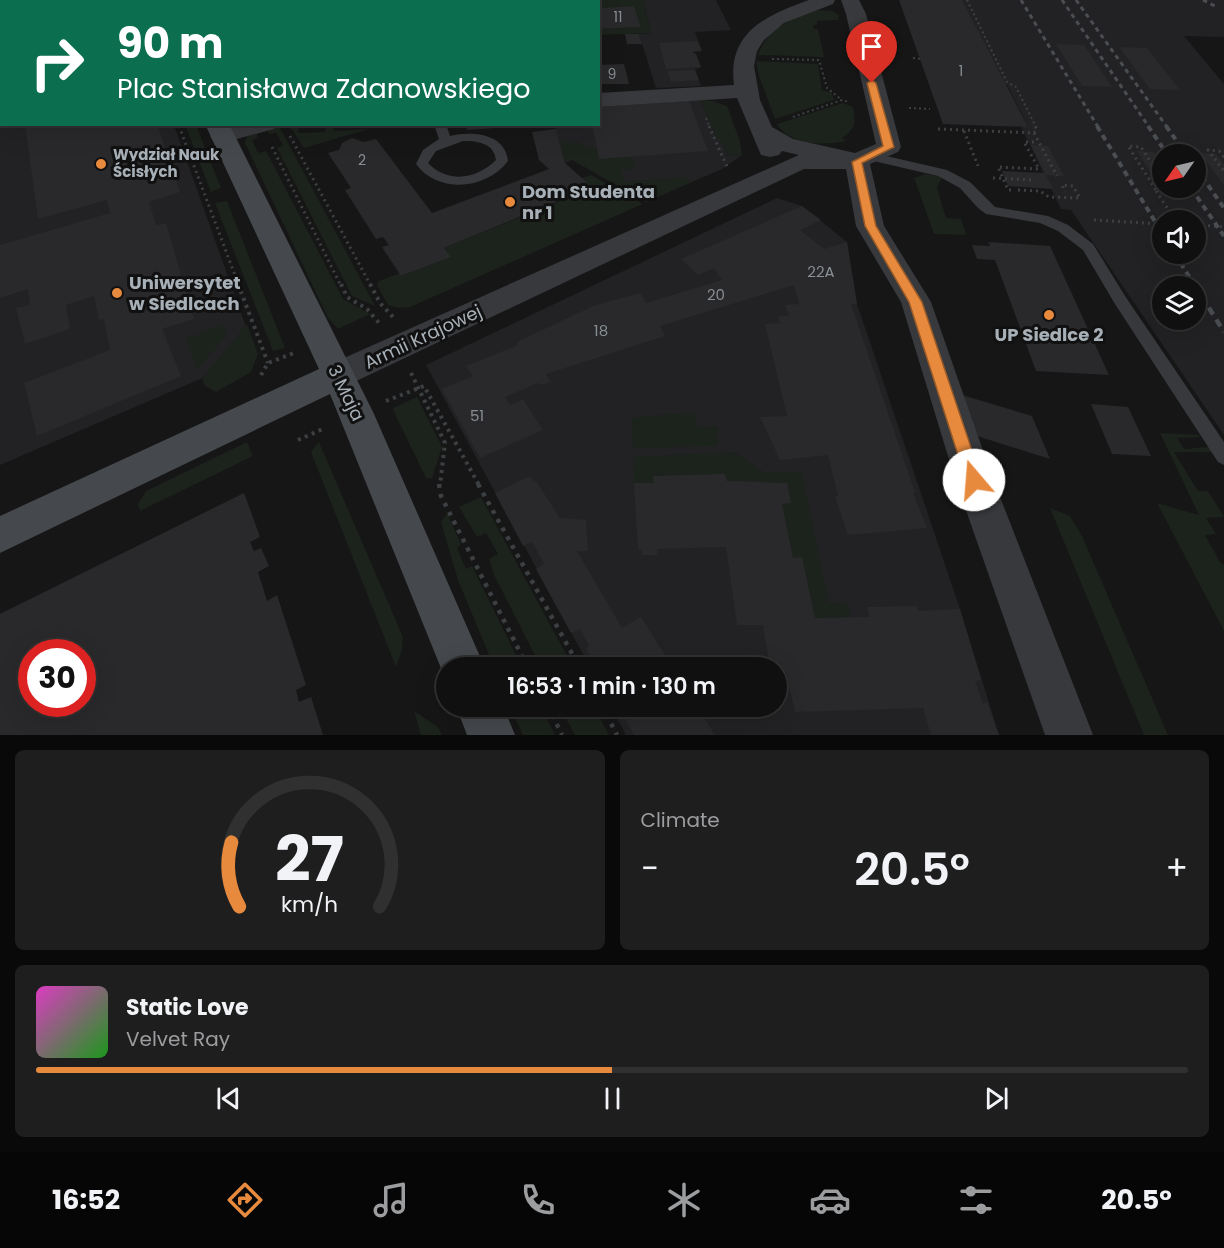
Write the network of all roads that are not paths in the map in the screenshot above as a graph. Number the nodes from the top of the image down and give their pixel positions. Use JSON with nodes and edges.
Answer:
{"nodes":[{"id":1,"x":819,"y":3,"type":"edge"},
{"id":2,"x":853,"y":7,"type":"edge"},
{"id":3,"x":746,"y":92,"type":"junction"},
{"id":4,"x":600,"y":100,"type":"edge"},
{"id":5,"x":254,"y":126,"type":"edge"},
{"id":6,"x":441,"y":126,"type":"edge"},
{"id":7,"x":760,"y":127,"type":"junction"},
{"id":8,"x":220,"y":130,"type":"edge"},
{"id":9,"x":446,"y":141,"type":"junction"},
{"id":10,"x":863,"y":159,"type":"junction"},
{"id":11,"x":739,"y":179,"type":"junction"},
{"id":12,"x":338,"y":375,"type":"junction"},
{"id":13,"x":1224,"y":457,"type":"edge"},
{"id":14,"x":0,"y":535,"type":"edge"},
{"id":15,"x":458,"y":657,"type":"edge"},
{"id":16,"x":484,"y":717,"type":"edge"},
{"id":17,"x":491,"y":735,"type":"edge"},
{"id":18,"x":1069,"y":735,"type":"edge"}],
"edges":[{"from":1,"to":2,"type":"street"},
{"from":1,"to":3,"type":"street"},
{"from":2,"to":10,"type":"street"},
{"from":3,"to":4,"type":"street"},
{"from":3,"to":7,"type":"street"},
{"from":5,"to":8,"type":"street"},
{"from":6,"to":9,"type":"lane"},
{"from":7,"to":10,"type":"street"},
{"from":7,"to":11,"type":"street"},
{"from":8,"to":12,"type":"main road","name":"3 Maja"},
{"from":9,"to":9,"type":"lane"},
{"from":10,"to":11,"type":"street","name":"Armii Krajowej"},
{"from":10,"to":13,"type":"lane"},
{"from":10,"to":18,"type":"street"},
{"from":11,"to":12,"type":"street","name":"Armii Krajowej"},
{"from":12,"to":14,"type":"main road","name":"Armii Krajowej"},
{"from":12,"to":15,"type":"main road","name":"3 Maja"},
{"from":16,"to":17,"type":"main road"}]}
